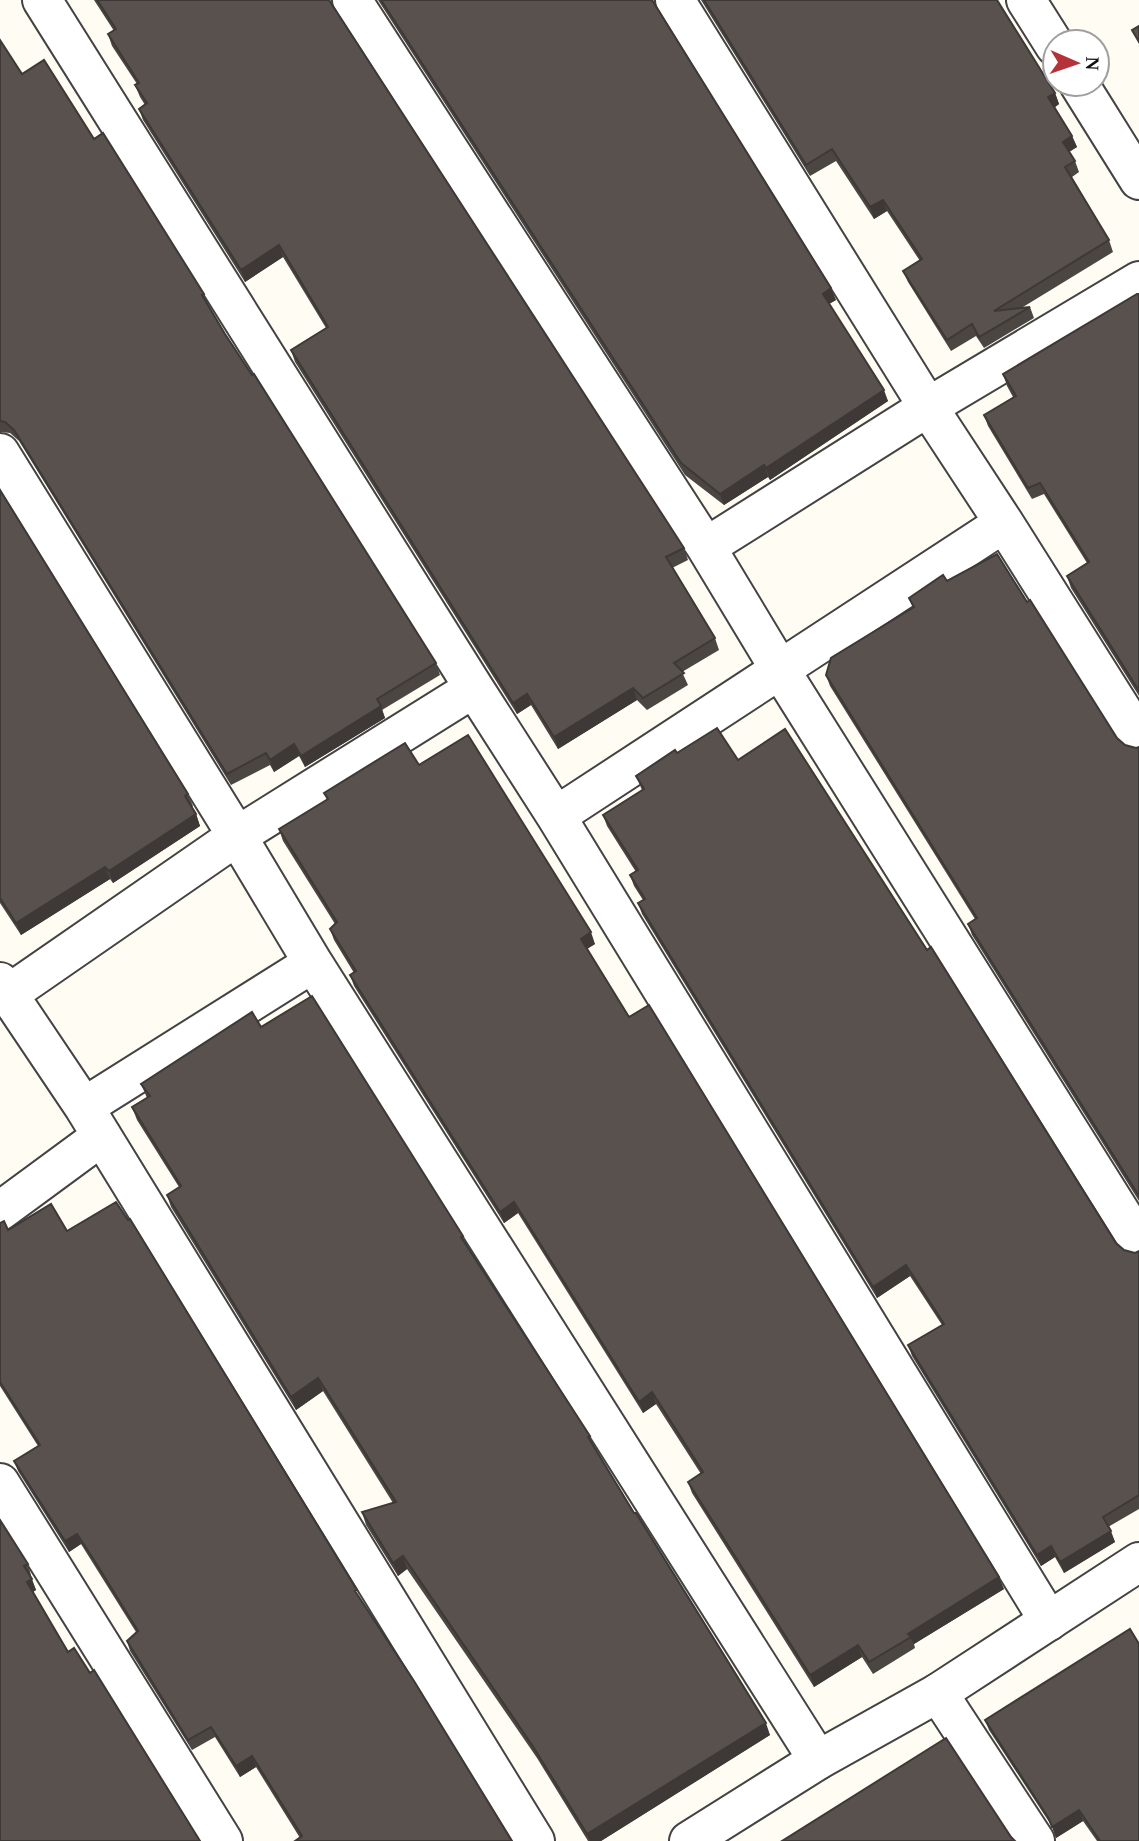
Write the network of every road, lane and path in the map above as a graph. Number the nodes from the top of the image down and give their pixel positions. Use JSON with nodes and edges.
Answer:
{"nodes":[{"id":1,"x":41,"y":0,"type":"edge"},
{"id":2,"x":352,"y":0,"type":"edge"},
{"id":3,"x":675,"y":0,"type":"edge"},
{"id":4,"x":1026,"y":0,"type":"edge"},
{"id":5,"x":1044,"y":28,"type":"edge"},
{"id":6,"x":1088,"y":98,"type":"edge"},
{"id":7,"x":1139,"y":180,"type":"edge"},
{"id":8,"x":1139,"y":281,"type":"edge"},
{"id":9,"x":928,"y":408,"type":"junction"},
{"id":10,"x":0,"y":453,"type":"edge"},
{"id":11,"x":1004,"y":523,"type":"junction"},
{"id":12,"x":706,"y":547,"type":"junction"},
{"id":13,"x":779,"y":668,"type":"junction"},
{"id":14,"x":474,"y":688,"type":"junction"},
{"id":15,"x":1139,"y":737,"type":"edge"},
{"id":16,"x":556,"y":816,"type":"junction"},
{"id":17,"x":237,"y":836,"type":"junction"},
{"id":18,"x":313,"y":963,"type":"junction"},
{"id":19,"x":4,"y":989,"type":"edge"},
{"id":20,"x":93,"y":1122,"type":"junction"},
{"id":21,"x":0,"y":1211,"type":"edge"},
{"id":22,"x":1139,"y":1242,"type":"edge"},
{"id":23,"x":0,"y":1483,"type":"edge"},
{"id":24,"x":1139,"y":1562,"type":"edge"},
{"id":25,"x":1049,"y":1621,"type":"junction"},
{"id":26,"x":939,"y":1693,"type":"junction"},
{"id":27,"x":818,"y":1760,"type":"junction"},
{"id":28,"x":223,"y":1841,"type":"edge"},
{"id":29,"x":535,"y":1841,"type":"edge"},
{"id":30,"x":689,"y":1841,"type":"edge"},
{"id":31,"x":1035,"y":1841,"type":"edge"}],
"edges":[{"from":1,"to":14,"type":"street"},
{"from":2,"to":12,"type":"street"},
{"from":3,"to":9,"type":"street"},
{"from":4,"to":5,"type":"street"},
{"from":6,"to":7,"type":"street"},
{"from":8,"to":9,"type":"street"},
{"from":9,"to":11,"type":"street"},
{"from":9,"to":12,"type":"street"},
{"from":10,"to":17,"type":"street"},
{"from":11,"to":13,"type":"street"},
{"from":11,"to":15,"type":"street"},
{"from":12,"to":13,"type":"street"},
{"from":13,"to":16,"type":"street"},
{"from":13,"to":22,"type":"street"},
{"from":14,"to":16,"type":"street"},
{"from":14,"to":17,"type":"street"},
{"from":16,"to":25,"type":"street"},
{"from":17,"to":18,"type":"street"},
{"from":17,"to":19,"type":"street"},
{"from":18,"to":20,"type":"street"},
{"from":18,"to":27,"type":"street"},
{"from":19,"to":20,"type":"street"},
{"from":20,"to":21,"type":"street"},
{"from":20,"to":29,"type":"street"},
{"from":23,"to":28,"type":"street"},
{"from":24,"to":25,"type":"street"},
{"from":25,"to":26,"type":"street"},
{"from":26,"to":27,"type":"street"},
{"from":26,"to":31,"type":"street"},
{"from":27,"to":30,"type":"street"}]}
